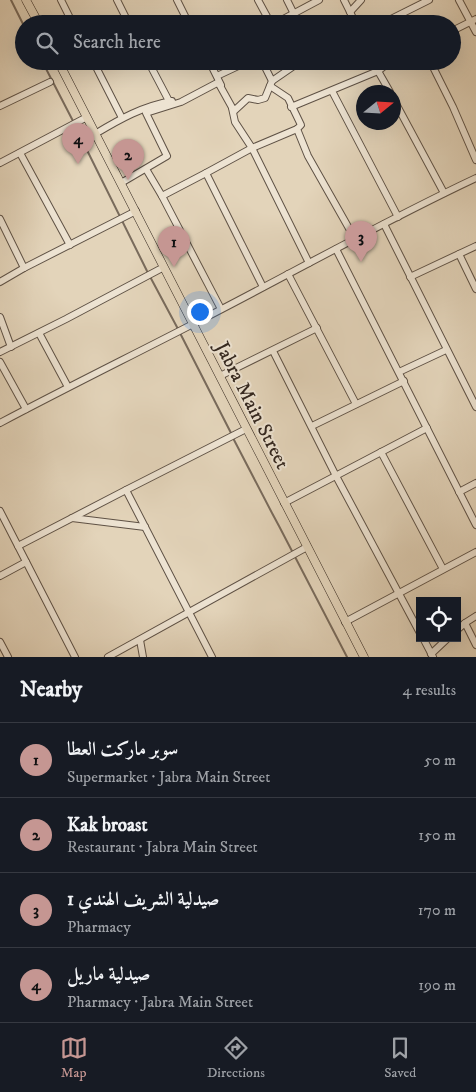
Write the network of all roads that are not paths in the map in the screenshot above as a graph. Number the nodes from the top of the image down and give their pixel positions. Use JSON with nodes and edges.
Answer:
{"nodes":[{"id":1,"x":26,"y":0,"type":"edge"},
{"id":2,"x":61,"y":0,"type":"edge"},
{"id":3,"x":117,"y":0,"type":"edge"},
{"id":4,"x":176,"y":0,"type":"edge"},
{"id":5,"x":258,"y":0,"type":"edge"},
{"id":6,"x":287,"y":0,"type":"edge"},
{"id":7,"x":319,"y":0,"type":"edge"},
{"id":8,"x":344,"y":0,"type":"edge"},
{"id":9,"x":361,"y":0,"type":"edge"},
{"id":10,"x":429,"y":0,"type":"edge"},
{"id":11,"x":459,"y":0,"type":"edge"},
{"id":12,"x":350,"y":12,"type":"junction"},
{"id":13,"x":294,"y":14,"type":"joint"},
{"id":14,"x":34,"y":15,"type":"edge"},
{"id":15,"x":69,"y":15,"type":"edge"},
{"id":16,"x":124,"y":15,"type":"edge"},
{"id":17,"x":184,"y":15,"type":"edge"},
{"id":18,"x":267,"y":15,"type":"edge"},
{"id":19,"x":352,"y":15,"type":"edge"},
{"id":20,"x":399,"y":15,"type":"edge"},
{"id":21,"x":473,"y":20,"type":"edge"},
{"id":22,"x":461,"y":26,"type":"edge"},
{"id":23,"x":476,"y":32,"type":"edge"},
{"id":24,"x":63,"y":70,"type":"edge"},
{"id":25,"x":98,"y":70,"type":"edge"},
{"id":26,"x":153,"y":70,"type":"edge"},
{"id":27,"x":213,"y":70,"type":"edge"},
{"id":28,"x":232,"y":70,"type":"edge"},
{"id":29,"x":266,"y":70,"type":"edge"},
{"id":30,"x":289,"y":70,"type":"edge"},
{"id":31,"x":434,"y":70,"type":"edge"},
{"id":32,"x":378,"y":71,"type":"joint"},
{"id":33,"x":217,"y":78,"type":"junction"},
{"id":34,"x":50,"y":82,"type":"dead end"},
{"id":35,"x":271,"y":84,"type":"junction"},
{"id":36,"x":386,"y":85,"type":"edge"},
{"id":37,"x":332,"y":91,"type":"junction"},
{"id":38,"x":181,"y":100,"type":"junction"},
{"id":39,"x":169,"y":101,"type":"junction"},
{"id":40,"x":0,"y":106,"type":"edge"},
{"id":41,"x":291,"y":107,"type":"junction"},
{"id":42,"x":142,"y":109,"type":"junction"},
{"id":43,"x":234,"y":111,"type":"junction"},
{"id":44,"x":401,"y":113,"type":"edge"},
{"id":45,"x":87,"y":117,"type":"junction"},
{"id":46,"x":122,"y":118,"type":"junction"},
{"id":47,"x":297,"y":129,"type":"junction"},
{"id":48,"x":96,"y":134,"type":"junction"},
{"id":49,"x":252,"y":148,"type":"junction"},
{"id":50,"x":20,"y":153,"type":"junction"},
{"id":51,"x":167,"y":156,"type":"junction"},
{"id":52,"x":476,"y":160,"type":"edge"},
{"id":53,"x":0,"y":162,"type":"edge"},
{"id":54,"x":146,"y":168,"type":"junction"},
{"id":55,"x":206,"y":174,"type":"junction"},
{"id":56,"x":476,"y":179,"type":"edge"},
{"id":57,"x":121,"y":183,"type":"junction"},
{"id":58,"x":444,"y":193,"type":"junction"},
{"id":59,"x":162,"y":196,"type":"junction"},
{"id":60,"x":136,"y":211,"type":"junction"},
{"id":61,"x":398,"y":217,"type":"junction"},
{"id":62,"x":0,"y":222,"type":"edge"},
{"id":63,"x":384,"y":224,"type":"junction"},
{"id":64,"x":355,"y":239,"type":"junction"},
{"id":65,"x":70,"y":245,"type":"junction"},
{"id":66,"x":476,"y":246,"type":"edge"},
{"id":67,"x":336,"y":248,"type":"junction"},
{"id":68,"x":459,"y":254,"type":"junction"},
{"id":69,"x":309,"y":263,"type":"junction"},
{"id":70,"x":164,"y":267,"type":"junction"},
{"id":71,"x":24,"y":268,"type":"junction"},
{"id":72,"x":288,"y":274,"type":"junction"},
{"id":73,"x":410,"y":277,"type":"junction"},
{"id":74,"x":0,"y":282,"type":"edge"},
{"id":75,"x":263,"y":287,"type":"junction"},
{"id":76,"x":476,"y":289,"type":"edge"},
{"id":77,"x":221,"y":309,"type":"junction"},
{"id":78,"x":0,"y":317,"type":"edge"},
{"id":79,"x":194,"y":324,"type":"junction"},
{"id":80,"x":317,"y":328,"type":"junction"},
{"id":81,"x":39,"y":333,"type":"junction"},
{"id":82,"x":11,"y":347,"type":"junction"},
{"id":83,"x":446,"y":350,"type":"junction"},
{"id":84,"x":272,"y":351,"type":"junction"},
{"id":85,"x":0,"y":352,"type":"edge"},
{"id":86,"x":0,"y":362,"type":"edge"},
{"id":87,"x":399,"y":372,"type":"junction"},
{"id":88,"x":220,"y":376,"type":"junction"},
{"id":89,"x":404,"y":381,"type":"junction"},
{"id":90,"x":68,"y":387,"type":"junction"},
{"id":91,"x":356,"y":404,"type":"junction"},
{"id":92,"x":475,"y":404,"type":"edge"},
{"id":93,"x":26,"y":409,"type":"junction"},
{"id":94,"x":0,"y":423,"type":"edge"},
{"id":95,"x":312,"y":426,"type":"junction"},
{"id":96,"x":427,"y":428,"type":"junction"},
{"id":97,"x":246,"y":429,"type":"junction"},
{"id":98,"x":381,"y":452,"type":"junction"},
{"id":99,"x":336,"y":476,"type":"junction"},
{"id":100,"x":476,"y":483,"type":"edge"},
{"id":101,"x":126,"y":490,"type":"junction"},
{"id":102,"x":459,"y":492,"type":"junction"},
{"id":103,"x":284,"y":503,"type":"junction"},
{"id":104,"x":0,"y":511,"type":"edge"},
{"id":105,"x":70,"y":518,"type":"junction"},
{"id":106,"x":476,"y":525,"type":"edge"},
{"id":107,"x":145,"y":527,"type":"junction"},
{"id":108,"x":18,"y":546,"type":"junction"},
{"id":109,"x":307,"y":547,"type":"junction"},
{"id":110,"x":476,"y":552,"type":"edge"},
{"id":111,"x":26,"y":562,"type":"junction"},
{"id":112,"x":443,"y":569,"type":"junction"},
{"id":113,"x":0,"y":576,"type":"edge"},
{"id":114,"x":398,"y":593,"type":"junction"},
{"id":115,"x":189,"y":613,"type":"junction"},
{"id":116,"x":476,"y":616,"type":"edge"},
{"id":117,"x":346,"y":622,"type":"junction"},
{"id":118,"x":465,"y":623,"type":"junction"},
{"id":119,"x":416,"y":625,"type":"edge"},
{"id":120,"x":461,"y":626,"type":"edge"},
{"id":121,"x":140,"y":640,"type":"junction"},
{"id":122,"x":0,"y":642,"type":"edge"},
{"id":123,"x":425,"y":642,"type":"edge"},
{"id":124,"x":444,"y":642,"type":"edge"},
{"id":125,"x":476,"y":645,"type":"edge"},
{"id":126,"x":432,"y":656,"type":"edge"},
{"id":127,"x":8,"y":657,"type":"edge"},
{"id":128,"x":74,"y":657,"type":"edge"},
{"id":129,"x":108,"y":657,"type":"edge"},
{"id":130,"x":143,"y":657,"type":"edge"},
{"id":131,"x":212,"y":657,"type":"edge"},
{"id":132,"x":364,"y":657,"type":"edge"}],
"edges":[{"from":1,"to":14,"type":"main road"},
{"from":2,"to":15,"type":"street"},
{"from":3,"to":16,"type":"street"},
{"from":4,"to":17,"type":"street"},
{"from":5,"to":18,"type":"street"},
{"from":6,"to":13,"type":"street"},
{"from":7,"to":13,"type":"street"},
{"from":8,"to":12,"type":"street"},
{"from":9,"to":12,"type":"street"},
{"from":10,"to":20,"type":"street"},
{"from":11,"to":21,"type":"street"},
{"from":12,"to":19,"type":"street"},
{"from":21,"to":22,"type":"street"},
{"from":21,"to":23,"type":"street"},
{"from":24,"to":45,"type":"main road","name":"Jabra Main Street"},
{"from":25,"to":46,"type":"street"},
{"from":26,"to":39,"type":"street"},
{"from":27,"to":33,"type":"street"},
{"from":28,"to":33,"type":"street"},
{"from":29,"to":35,"type":"street"},
{"from":30,"to":35,"type":"street"},
{"from":31,"to":52,"type":"street"},
{"from":32,"to":36,"type":"street"},
{"from":32,"to":37,"type":"street"},
{"from":33,"to":38,"type":"street"},
{"from":33,"to":43,"type":"street"},
{"from":34,"to":40,"type":"street"},
{"from":35,"to":41,"type":"street"},
{"from":35,"to":43,"type":"street"},
{"from":37,"to":41,"type":"street"},
{"from":37,"to":61,"type":"street"},
{"from":38,"to":39,"type":"street"},
{"from":38,"to":43,"type":"street"},
{"from":38,"to":51,"type":"street"},
{"from":39,"to":42,"type":"street"},
{"from":41,"to":47,"type":"street"},
{"from":42,"to":46,"type":"street"},
{"from":42,"to":51,"type":"street"},
{"from":43,"to":49,"type":"street"},
{"from":44,"to":58,"type":"street"},
{"from":45,"to":48,"type":"main road","name":"Jabra Main Street"},
{"from":45,"to":50,"type":"street"},
{"from":46,"to":48,"type":"street"},
{"from":47,"to":49,"type":"street"},
{"from":47,"to":64,"type":"street"},
{"from":48,"to":57,"type":"main road","name":"Jabra Main Street"},
{"from":49,"to":55,"type":"street"},
{"from":49,"to":69,"type":"street"},
{"from":50,"to":53,"type":"street"},
{"from":50,"to":65,"type":"street"},
{"from":51,"to":54,"type":"street"},
{"from":54,"to":57,"type":"street"},
{"from":54,"to":59,"type":"street"},
{"from":55,"to":59,"type":"street"},
{"from":55,"to":75,"type":"street"},
{"from":56,"to":58,"type":"street"},
{"from":57,"to":60,"type":"main road","name":"Jabra Main Street"},
{"from":58,"to":61,"type":"street"},
{"from":59,"to":77,"type":"street"},
{"from":60,"to":65,"type":"street"},
{"from":60,"to":70,"type":"main road","name":"Jabra Main Street"},
{"from":61,"to":63,"type":"street"},
{"from":62,"to":71,"type":"street"},
{"from":63,"to":64,"type":"street"},
{"from":63,"to":73,"type":"street"},
{"from":64,"to":67,"type":"street"},
{"from":65,"to":71,"type":"street"},
{"from":66,"to":68,"type":"street"},
{"from":67,"to":69,"type":"street"},
{"from":67,"to":87,"type":"street"},
{"from":68,"to":73,"type":"street"},
{"from":68,"to":76,"type":"street"},
{"from":69,"to":72,"type":"street"},
{"from":70,"to":79,"type":"main road","name":"Jabra Main Street"},
{"from":70,"to":81,"type":"street"},
{"from":71,"to":74,"type":"street"},
{"from":72,"to":75,"type":"street"},
{"from":72,"to":80,"type":"street"},
{"from":73,"to":83,"type":"street"},
{"from":75,"to":77,"type":"street"},
{"from":77,"to":79,"type":"street"},
{"from":78,"to":82,"type":"street"},
{"from":79,"to":88,"type":"main road","name":"Jabra Main Street"},
{"from":79,"to":90,"type":"street"},
{"from":80,"to":84,"type":"street"},
{"from":80,"to":91,"type":"street"},
{"from":81,"to":82,"type":"street"},
{"from":81,"to":90,"type":"street"},
{"from":82,"to":85,"type":"street"},
{"from":83,"to":87,"type":"street"},
{"from":83,"to":92,"type":"street"},
{"from":84,"to":88,"type":"street"},
{"from":84,"to":95,"type":"street"},
{"from":86,"to":93,"type":"street"},
{"from":87,"to":89,"type":"street"},
{"from":88,"to":97,"type":"main road","name":"Jabra Main Street"},
{"from":89,"to":91,"type":"street"},
{"from":89,"to":96,"type":"street"},
{"from":90,"to":93,"type":"street"},
{"from":91,"to":95,"type":"street"},
{"from":93,"to":94,"type":"street"},
{"from":95,"to":99,"type":"street"},
{"from":96,"to":98,"type":"street"},
{"from":96,"to":102,"type":"street"},
{"from":97,"to":101,"type":"street"},
{"from":97,"to":103,"type":"main road","name":"Jabra Main Street"},
{"from":98,"to":99,"type":"street"},
{"from":98,"to":112,"type":"street"},
{"from":99,"to":103,"type":"street"},
{"from":99,"to":114,"type":"street"},
{"from":100,"to":102,"type":"street"},
{"from":101,"to":105,"type":"street"},
{"from":101,"to":107,"type":"street"},
{"from":102,"to":106,"type":"street"},
{"from":103,"to":109,"type":"main road","name":"Jabra Main Street"},
{"from":104,"to":108,"type":"street"},
{"from":105,"to":107,"type":"street"},
{"from":105,"to":108,"type":"street"},
{"from":107,"to":115,"type":"street"},
{"from":108,"to":111,"type":"street"},
{"from":109,"to":115,"type":"street"},
{"from":109,"to":117,"type":"main road","name":"Jabra Main Street"},
{"from":110,"to":112,"type":"street"},
{"from":111,"to":113,"type":"street"},
{"from":111,"to":128,"type":"street"},
{"from":112,"to":114,"type":"street"},
{"from":114,"to":117,"type":"street"},
{"from":114,"to":119,"type":"street"},
{"from":115,"to":121,"type":"street"},
{"from":115,"to":131,"type":"street"},
{"from":116,"to":118,"type":"street"},
{"from":117,"to":132,"type":"main road","name":"Jabra Main Street"},
{"from":118,"to":120,"type":"street"},
{"from":118,"to":125,"type":"street"},
{"from":121,"to":129,"type":"street"},
{"from":121,"to":130,"type":"street"},
{"from":122,"to":127,"type":"street"},
{"from":123,"to":126,"type":"street"},
{"from":124,"to":126,"type":"street"}]}
